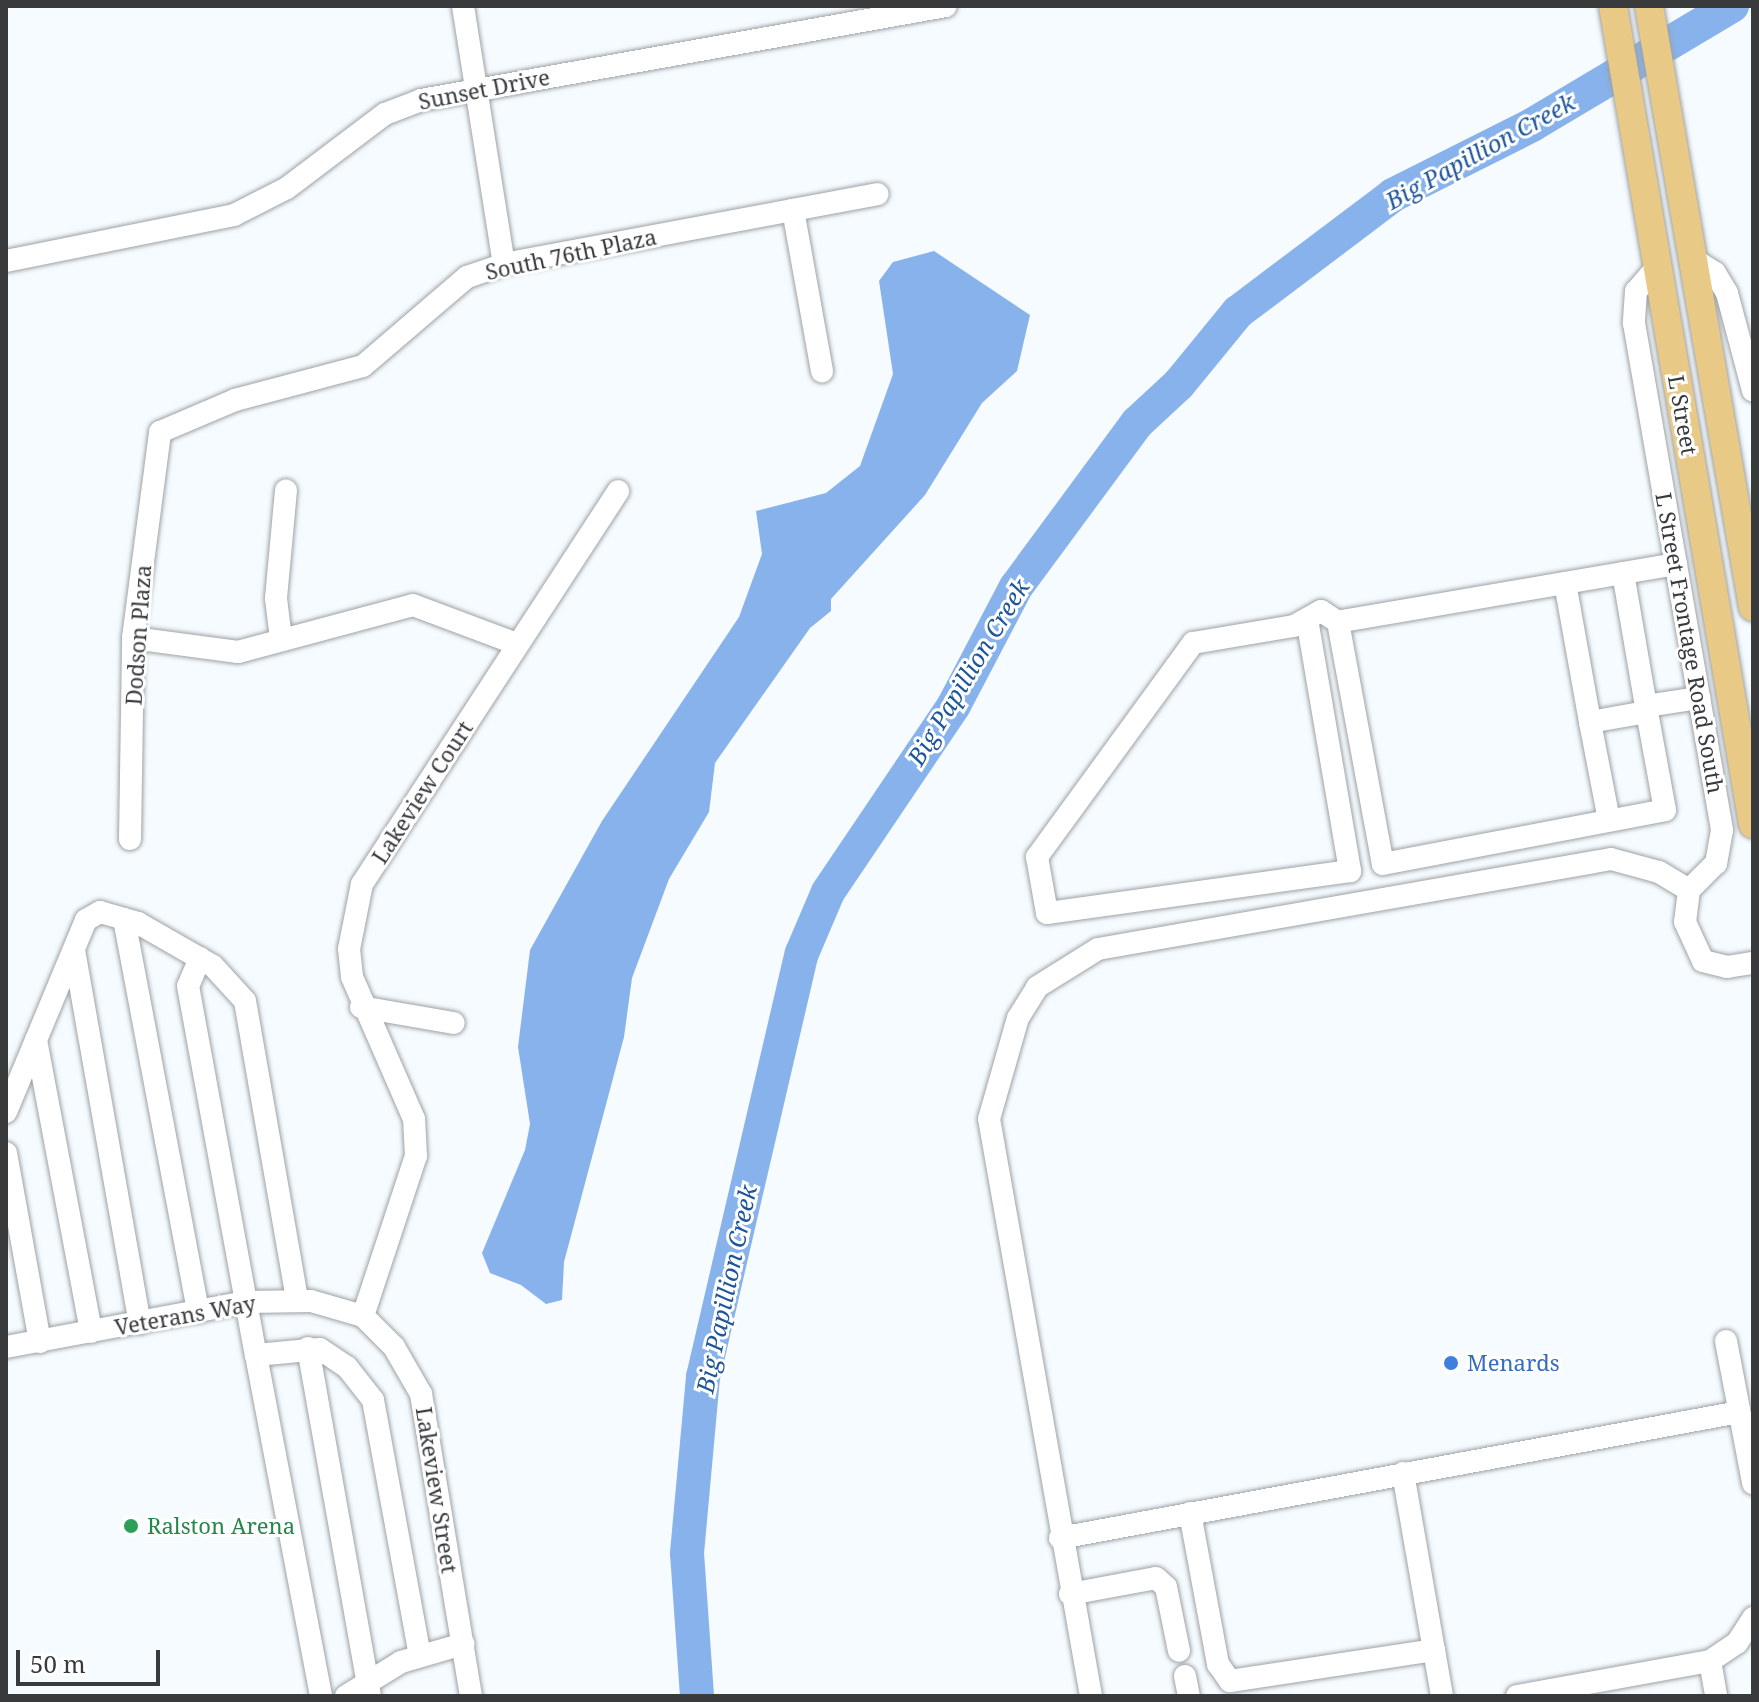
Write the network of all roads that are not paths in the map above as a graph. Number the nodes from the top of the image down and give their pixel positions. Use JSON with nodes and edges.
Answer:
{"nodes":[{"id":1,"x":463,"y":6,"type":"edge"},
{"id":2,"x":946,"y":6,"type":"edge"},
{"id":3,"x":1613,"y":6,"type":"edge"},
{"id":4,"x":1649,"y":6,"type":"edge"},
{"id":5,"x":478,"y":89,"type":"junction"},
{"id":6,"x":878,"y":194,"type":"dead end"},
{"id":7,"x":793,"y":210,"type":"junction"},
{"id":8,"x":1693,"y":259,"type":"junction"},
{"id":9,"x":6,"y":261,"type":"edge"},
{"id":10,"x":504,"y":264,"type":"junction"},
{"id":11,"x":1658,"y":266,"type":"junction"},
{"id":12,"x":822,"y":371,"type":"dead end"},
{"id":13,"x":1753,"y":391,"type":"edge"},
{"id":14,"x":160,"y":432,"type":"joint"},
{"id":15,"x":286,"y":490,"type":"dead end"},
{"id":16,"x":618,"y":491,"type":"dead end"},
{"id":17,"x":1676,"y":564,"type":"junction"},
{"id":18,"x":1623,"y":573,"type":"junction"},
{"id":19,"x":1565,"y":583,"type":"junction"},
{"id":20,"x":1753,"y":607,"type":"edge"},
{"id":21,"x":1307,"y":619,"type":"junction"},
{"id":22,"x":1338,"y":622,"type":"junction"},
{"id":23,"x":133,"y":638,"type":"junction"},
{"id":24,"x":281,"y":639,"type":"junction"},
{"id":25,"x":517,"y":644,"type":"junction"},
{"id":26,"x":1699,"y":698,"type":"junction"},
{"id":27,"x":1647,"y":709,"type":"junction"},
{"id":28,"x":1590,"y":722,"type":"junction"},
{"id":29,"x":1609,"y":820,"type":"junction"},
{"id":30,"x":1753,"y":824,"type":"edge"},
{"id":31,"x":130,"y":839,"type":"dead end"},
{"id":32,"x":1383,"y":864,"type":"junction"},
{"id":33,"x":1350,"y":871,"type":"junction"},
{"id":34,"x":1689,"y":890,"type":"junction"},
{"id":35,"x":124,"y":919,"type":"junction"},
{"id":36,"x":74,"y":950,"type":"junction"},
{"id":37,"x":200,"y":958,"type":"junction"},
{"id":38,"x":1753,"y":963,"type":"edge"},
{"id":39,"x":361,"y":1007,"type":"junction"},
{"id":40,"x":454,"y":1023,"type":"dead end"},
{"id":41,"x":36,"y":1040,"type":"junction"},
{"id":42,"x":6,"y":1112,"type":"edge"},
{"id":43,"x":6,"y":1153,"type":"edge"},
{"id":44,"x":297,"y":1300,"type":"junction"},
{"id":45,"x":247,"y":1302,"type":"junction"},
{"id":46,"x":198,"y":1312,"type":"junction"},
{"id":47,"x":363,"y":1316,"type":"junction"},
{"id":48,"x":140,"y":1323,"type":"junction"},
{"id":49,"x":91,"y":1332,"type":"junction"},
{"id":50,"x":1726,"y":1341,"type":"dead end"},
{"id":51,"x":40,"y":1342,"type":"junction"},
{"id":52,"x":6,"y":1347,"type":"edge"},
{"id":53,"x":308,"y":1348,"type":"junction"},
{"id":54,"x":256,"y":1355,"type":"junction"},
{"id":55,"x":1739,"y":1412,"type":"junction"},
{"id":56,"x":1403,"y":1473,"type":"junction"},
{"id":57,"x":1753,"y":1483,"type":"edge"},
{"id":58,"x":1190,"y":1513,"type":"junction"},
{"id":59,"x":1060,"y":1538,"type":"junction"},
{"id":60,"x":1070,"y":1594,"type":"junction"},
{"id":61,"x":1753,"y":1618,"type":"edge"},
{"id":62,"x":463,"y":1644,"type":"junction"},
{"id":63,"x":1434,"y":1650,"type":"junction"},
{"id":64,"x":1179,"y":1651,"type":"dead end"},
{"id":65,"x":420,"y":1656,"type":"junction"},
{"id":66,"x":1710,"y":1661,"type":"junction"},
{"id":67,"x":1625,"y":1687,"type":"edge"},
{"id":68,"x":369,"y":1689,"type":"edge"},
{"id":69,"x":1561,"y":1692,"type":"edge"},
{"id":70,"x":321,"y":1696,"type":"edge"},
{"id":71,"x":346,"y":1696,"type":"edge"},
{"id":72,"x":471,"y":1696,"type":"edge"},
{"id":73,"x":1091,"y":1696,"type":"edge"},
{"id":74,"x":1442,"y":1696,"type":"edge"},
{"id":75,"x":1517,"y":1696,"type":"edge"},
{"id":76,"x":1716,"y":1696,"type":"edge"}],
"edges":[{"from":1,"to":5,"type":"street"},
{"from":2,"to":5,"type":"street","name":"Sunset Drive"},
{"from":3,"to":11,"type":"main road","name":"L Street"},
{"from":4,"to":8,"type":"main road","name":"L Street"},
{"from":5,"to":9,"type":"street","name":"Sunset Drive"},
{"from":5,"to":10,"type":"street"},
{"from":6,"to":7,"type":"street","name":"South 76th Plaza"},
{"from":7,"to":10,"type":"street","name":"South 76th Plaza"},
{"from":7,"to":12,"type":"street"},
{"from":8,"to":13,"type":"street"},
{"from":8,"to":20,"type":"main road","name":"L Street"},
{"from":10,"to":14,"type":"street","name":"South 76th Plaza"},
{"from":11,"to":17,"type":"street","name":"L Street Frontage Road South"},
{"from":11,"to":30,"type":"main road","name":"L Street"},
{"from":14,"to":23,"type":"street","name":"Dodson Plaza"},
{"from":15,"to":24,"type":"street"},
{"from":16,"to":25,"type":"street","name":"Lakeview Court"},
{"from":17,"to":18,"type":"street"},
{"from":17,"to":26,"type":"street","name":"L Street Frontage Road South"},
{"from":18,"to":19,"type":"street"},
{"from":18,"to":27,"type":"street"},
{"from":19,"to":22,"type":"street"},
{"from":19,"to":28,"type":"street"},
{"from":21,"to":22,"type":"street"},
{"from":21,"to":33,"type":"street"},
{"from":21,"to":33,"type":"street"},
{"from":22,"to":32,"type":"street"},
{"from":23,"to":24,"type":"street"},
{"from":23,"to":31,"type":"street","name":"Dodson Plaza"},
{"from":24,"to":25,"type":"street"},
{"from":25,"to":39,"type":"street","name":"Lakeview Court"},
{"from":26,"to":27,"type":"street"},
{"from":26,"to":34,"type":"street","name":"L Street Frontage Road South"},
{"from":27,"to":28,"type":"street"},
{"from":27,"to":29,"type":"street"},
{"from":28,"to":29,"type":"street"},
{"from":29,"to":32,"type":"street"},
{"from":32,"to":33,"type":"street"},
{"from":34,"to":38,"type":"street"},
{"from":34,"to":59,"type":"street"},
{"from":35,"to":36,"type":"street"},
{"from":35,"to":37,"type":"street"},
{"from":35,"to":46,"type":"street"},
{"from":36,"to":41,"type":"street"},
{"from":36,"to":48,"type":"street"},
{"from":37,"to":44,"type":"street"},
{"from":37,"to":45,"type":"street"},
{"from":39,"to":40,"type":"street"},
{"from":39,"to":47,"type":"street","name":"Lakeview Court"},
{"from":41,"to":42,"type":"street"},
{"from":41,"to":49,"type":"street"},
{"from":43,"to":51,"type":"street"},
{"from":44,"to":45,"type":"street","name":"Veterans Way"},
{"from":44,"to":47,"type":"street","name":"Veterans Way"},
{"from":45,"to":46,"type":"street","name":"Veterans Way"},
{"from":45,"to":54,"type":"street"},
{"from":46,"to":48,"type":"street","name":"Veterans Way"},
{"from":47,"to":62,"type":"street","name":"Lakeview Street"},
{"from":48,"to":49,"type":"street","name":"Veterans Way"},
{"from":49,"to":51,"type":"street","name":"Veterans Way"},
{"from":50,"to":55,"type":"street"},
{"from":51,"to":52,"type":"street","name":"Veterans Way"},
{"from":53,"to":54,"type":"street"},
{"from":53,"to":65,"type":"street"},
{"from":53,"to":68,"type":"street"},
{"from":54,"to":70,"type":"street"},
{"from":55,"to":56,"type":"street"},
{"from":55,"to":57,"type":"street"},
{"from":56,"to":58,"type":"street"},
{"from":56,"to":63,"type":"street"},
{"from":58,"to":59,"type":"street"},
{"from":58,"to":63,"type":"street"},
{"from":59,"to":60,"type":"street"},
{"from":60,"to":64,"type":"street"},
{"from":60,"to":73,"type":"street"},
{"from":61,"to":66,"type":"street"},
{"from":62,"to":65,"type":"street"},
{"from":62,"to":72,"type":"street","name":"Lakeview Street"},
{"from":63,"to":74,"type":"street"},
{"from":65,"to":68,"type":"street"},
{"from":66,"to":67,"type":"street"},
{"from":66,"to":76,"type":"street"},
{"from":67,"to":69,"type":"street"},
{"from":68,"to":71,"type":"street"},
{"from":69,"to":75,"type":"street"}]}
